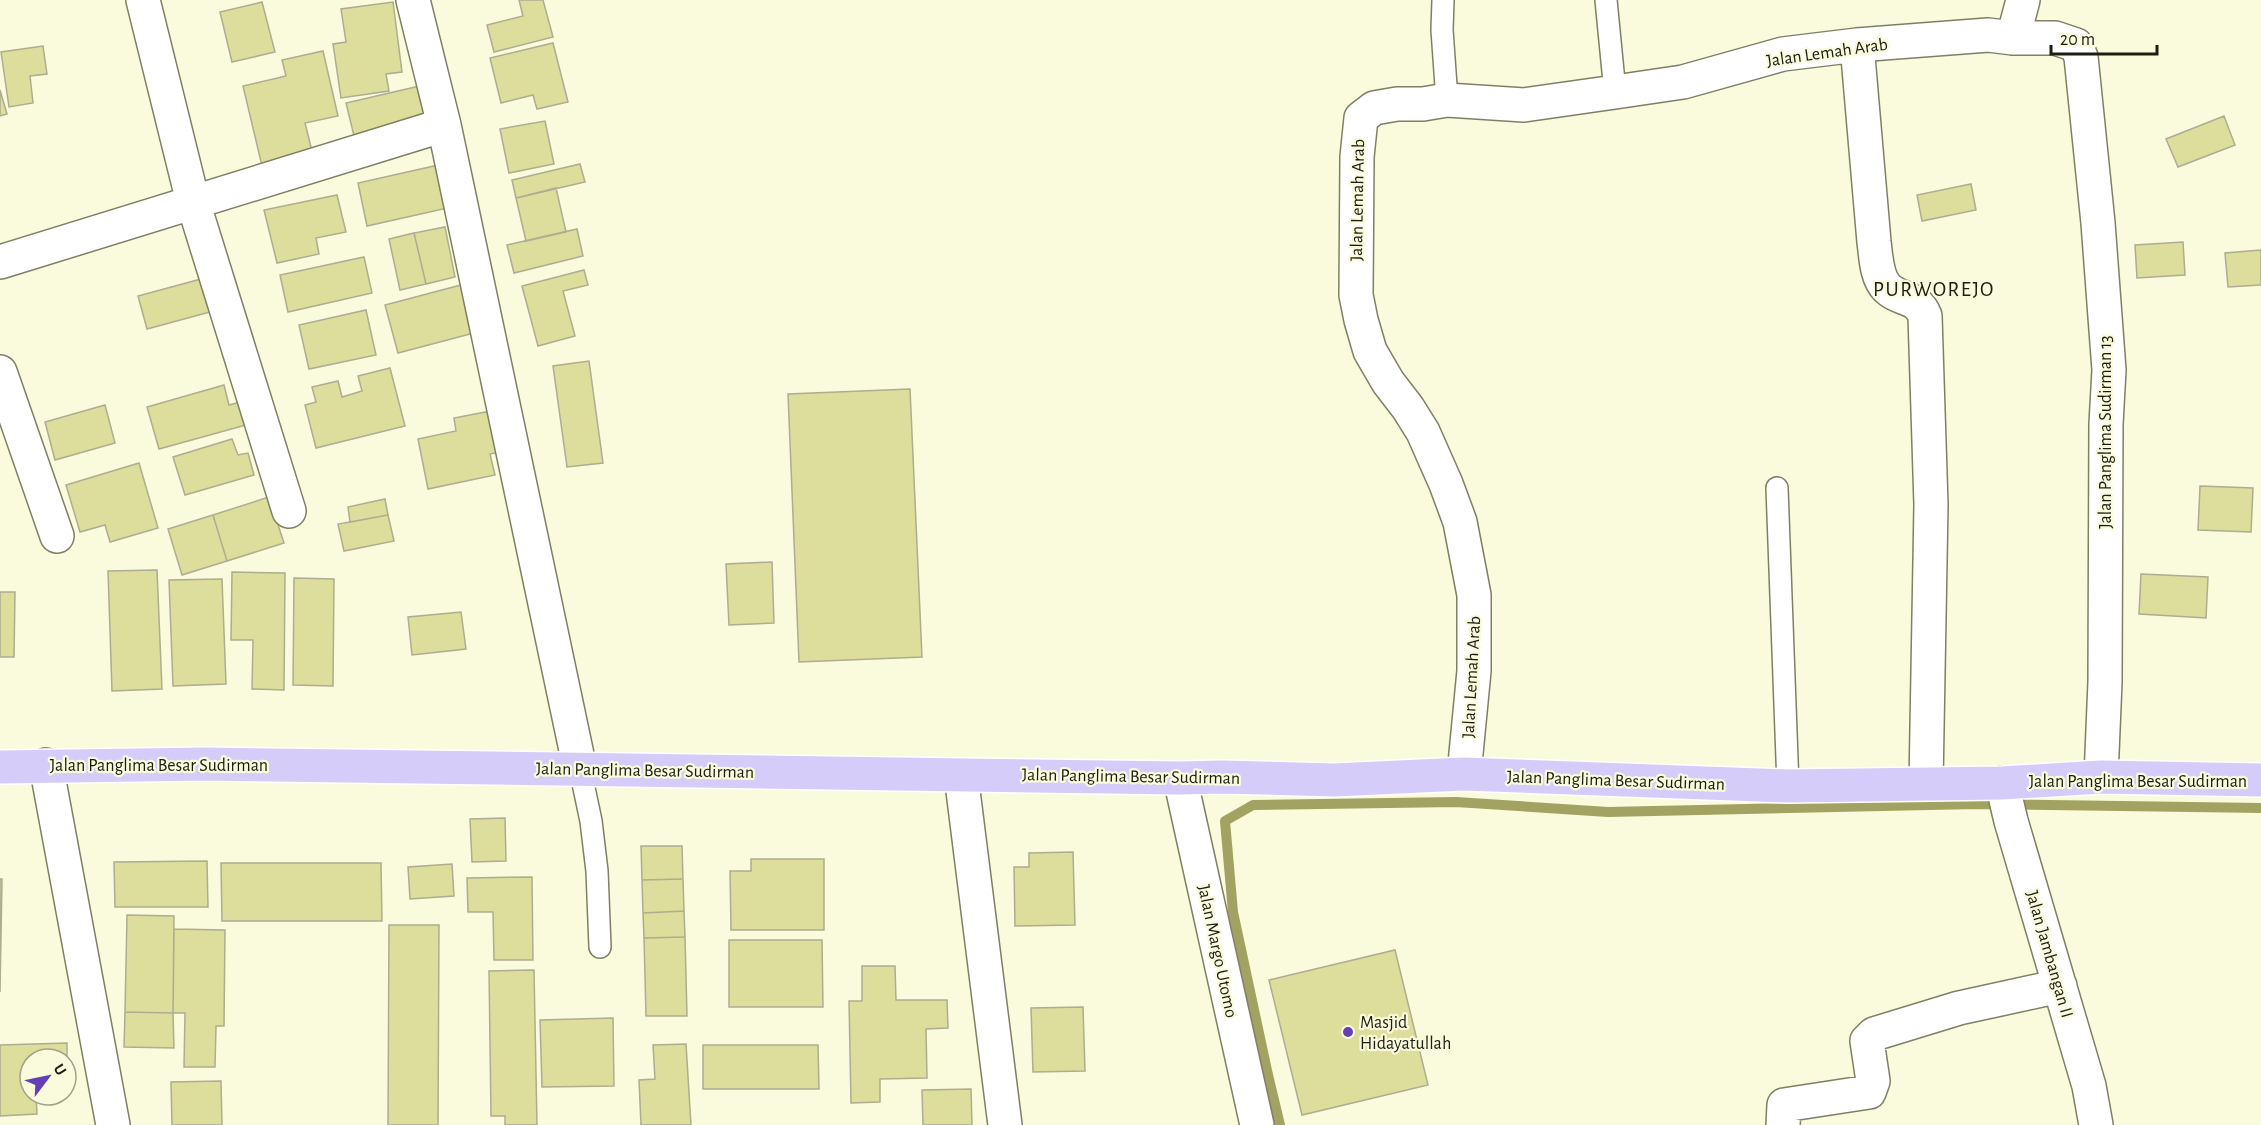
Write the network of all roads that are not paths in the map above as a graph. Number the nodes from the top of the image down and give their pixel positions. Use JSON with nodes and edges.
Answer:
{"nodes":[{"id":1,"x":143,"y":0,"type":"edge"},
{"id":2,"x":413,"y":0,"type":"edge"},
{"id":3,"x":1443,"y":0,"type":"edge"},
{"id":4,"x":1606,"y":0,"type":"edge"},
{"id":5,"x":2023,"y":0,"type":"edge"},
{"id":6,"x":2013,"y":38,"type":"junction"},
{"id":7,"x":1857,"y":45,"type":"junction"},
{"id":8,"x":1615,"y":92,"type":"junction"},
{"id":9,"x":1447,"y":100,"type":"junction"},
{"id":10,"x":444,"y":125,"type":"junction"},
{"id":11,"x":193,"y":202,"type":"junction"},
{"id":12,"x":0,"y":261,"type":"edge"},
{"id":13,"x":0,"y":372,"type":"edge"},
{"id":14,"x":1777,"y":488,"type":"dead end"},
{"id":15,"x":289,"y":511,"type":"dead end"},
{"id":16,"x":57,"y":536,"type":"dead end"},
{"id":17,"x":46,"y":765,"type":"junction"},
{"id":18,"x":0,"y":767,"type":"edge"},
{"id":19,"x":580,"y":769,"type":"junction"},
{"id":20,"x":1464,"y":774,"type":"junction"},
{"id":21,"x":961,"y":775,"type":"junction"},
{"id":22,"x":2101,"y":777,"type":"junction"},
{"id":23,"x":1180,"y":778,"type":"junction"},
{"id":24,"x":2261,"y":780,"type":"edge"},
{"id":25,"x":1926,"y":784,"type":"junction"},
{"id":26,"x":1788,"y":786,"type":"junction"},
{"id":27,"x":2005,"y":798,"type":"junction"},
{"id":28,"x":600,"y":947,"type":"dead end"},
{"id":29,"x":2060,"y":987,"type":"junction"},
{"id":30,"x":112,"y":1125,"type":"edge"},
{"id":31,"x":1005,"y":1125,"type":"edge"},
{"id":32,"x":1257,"y":1125,"type":"edge"},
{"id":33,"x":1783,"y":1125,"type":"edge"},
{"id":34,"x":2096,"y":1125,"type":"edge"}],
"edges":[{"from":1,"to":11,"type":"street"},
{"from":2,"to":10,"type":"street"},
{"from":3,"to":9,"type":"lane"},
{"from":4,"to":8,"type":"lane"},
{"from":5,"to":6,"type":"street"},
{"from":6,"to":7,"type":"street","name":"Jalan Lemah Arab"},
{"from":6,"to":22,"type":"street","name":"Jalan Panglima Sudirman 13"},
{"from":7,"to":8,"type":"street","name":"Jalan Lemah Arab"},
{"from":7,"to":25,"type":"street"},
{"from":8,"to":9,"type":"street","name":"Jalan Lemah Arab"},
{"from":9,"to":20,"type":"street","name":"Jalan Lemah Arab"},
{"from":10,"to":11,"type":"street"},
{"from":10,"to":19,"type":"street"},
{"from":11,"to":12,"type":"street"},
{"from":11,"to":15,"type":"street"},
{"from":13,"to":16,"type":"street"},
{"from":14,"to":26,"type":"lane"},
{"from":17,"to":18,"type":"main road","name":"Jalan Panglima Besar Sudirman"},
{"from":17,"to":19,"type":"main road","name":"Jalan Panglima Besar Sudirman"},
{"from":17,"to":30,"type":"street"},
{"from":19,"to":21,"type":"main road","name":"Jalan Panglima Besar Sudirman"},
{"from":19,"to":28,"type":"lane"},
{"from":20,"to":23,"type":"main road","name":"Jalan Panglima Besar Sudirman"},
{"from":20,"to":26,"type":"main road","name":"Jalan Panglima Besar Sudirman"},
{"from":21,"to":23,"type":"main road","name":"Jalan Panglima Besar Sudirman"},
{"from":21,"to":31,"type":"street"},
{"from":22,"to":24,"type":"main road","name":"Jalan Panglima Besar Sudirman"},
{"from":22,"to":27,"type":"main road","name":"Jalan Panglima Besar Sudirman"},
{"from":23,"to":32,"type":"street","name":"Jalan Margo Utomo"},
{"from":25,"to":26,"type":"main road","name":"Jalan Panglima Besar Sudirman"},
{"from":25,"to":27,"type":"main road","name":"Jalan Panglima Besar Sudirman"},
{"from":27,"to":29,"type":"street","name":"Jalan Jambangan II"},
{"from":29,"to":33,"type":"street"},
{"from":29,"to":34,"type":"street","name":"Jalan Jambangan II"}]}
